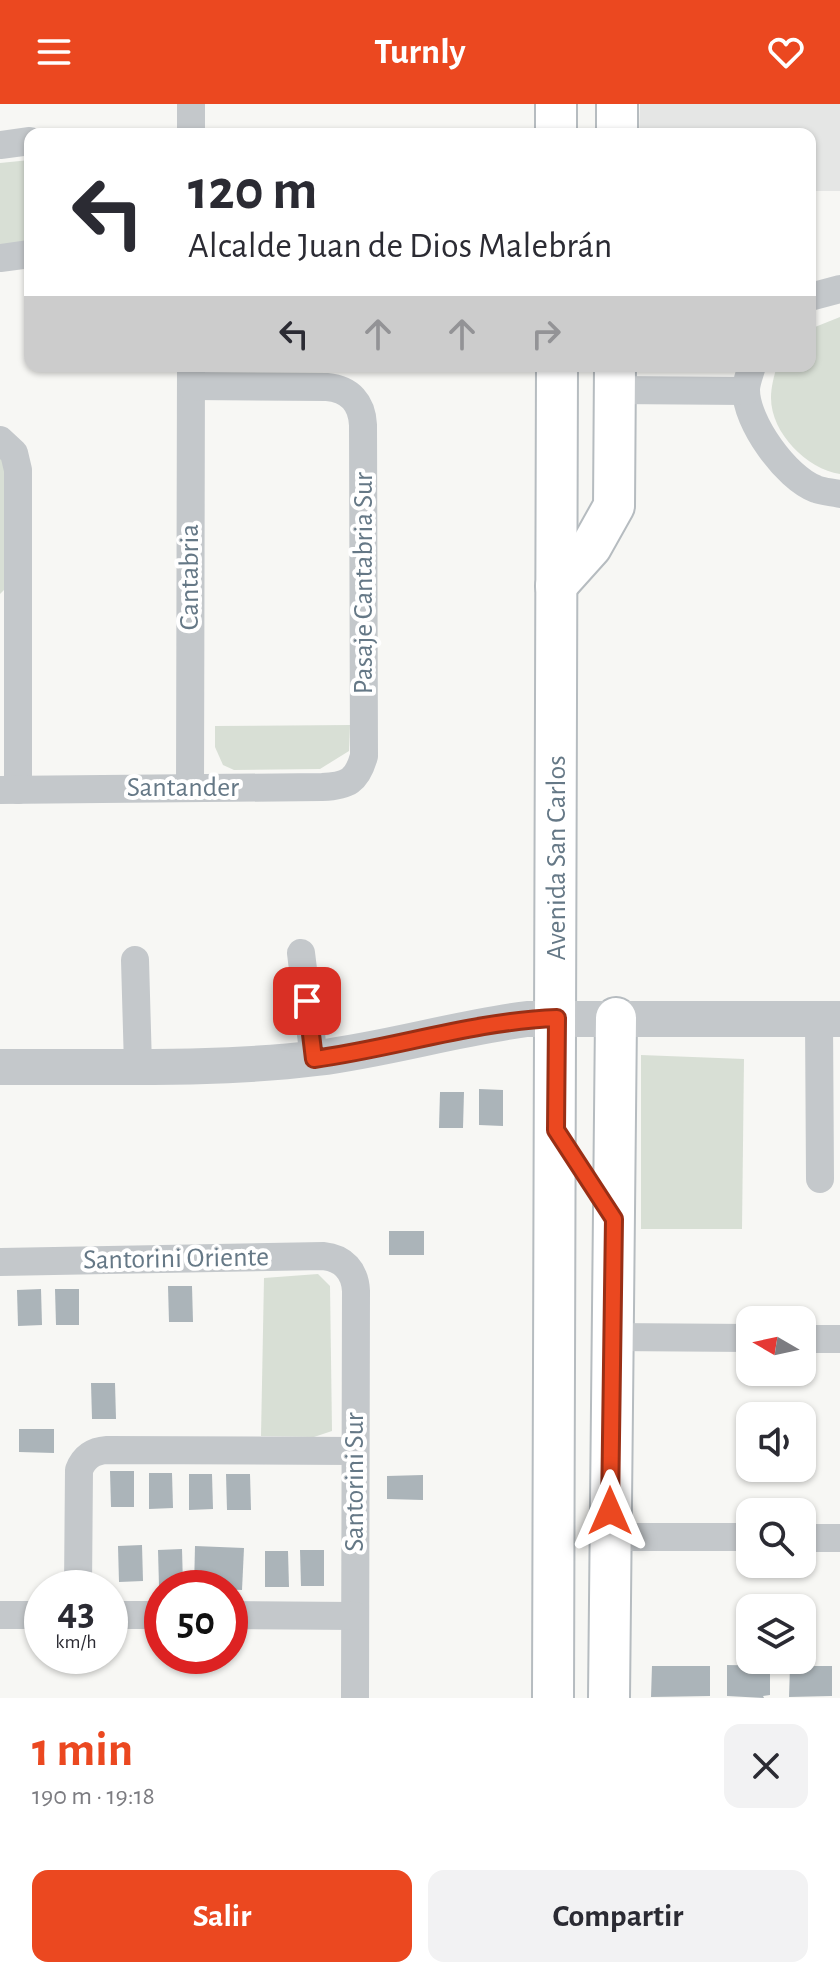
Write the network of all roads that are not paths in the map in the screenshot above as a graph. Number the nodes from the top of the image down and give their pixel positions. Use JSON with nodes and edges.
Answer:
{"nodes":[{"id":1,"x":191,"y":104,"type":"edge"},
{"id":2,"x":556,"y":104,"type":"edge"},
{"id":3,"x":617,"y":104,"type":"edge"},
{"id":4,"x":191,"y":128,"type":"edge"},
{"id":5,"x":556,"y":128,"type":"edge"},
{"id":6,"x":617,"y":128,"type":"edge"},
{"id":7,"x":24,"y":142,"type":"edge"},
{"id":8,"x":0,"y":145,"type":"edge"},
{"id":9,"x":24,"y":255,"type":"edge"},
{"id":10,"x":0,"y":258,"type":"edge"},
{"id":11,"x":840,"y":289,"type":"edge"},
{"id":12,"x":816,"y":295,"type":"edge"},
{"id":13,"x":557,"y":372,"type":"edge"},
{"id":14,"x":191,"y":376,"type":"edge"},
{"id":15,"x":615,"y":378,"type":"edge"},
{"id":16,"x":749,"y":378,"type":"edge"},
{"id":17,"x":4,"y":443,"type":"edge"},
{"id":18,"x":840,"y":494,"type":"edge"},
{"id":19,"x":556,"y":586,"type":"junction"},
{"id":20,"x":9,"y":611,"type":"edge"},
{"id":21,"x":360,"y":770,"type":"joint"},
{"id":22,"x":190,"y":788,"type":"junction"},
{"id":23,"x":9,"y":790,"type":"edge"},
{"id":24,"x":301,"y":953,"type":"dead end"},
{"id":25,"x":135,"y":960,"type":"dead end"},
{"id":26,"x":557,"y":1018,"type":"junction"},
{"id":27,"x":616,"y":1018,"type":"junction"},
{"id":28,"x":830,"y":1019,"type":"edge"},
{"id":29,"x":314,"y":1059,"type":"junction"},
{"id":30,"x":138,"y":1066,"type":"junction"},
{"id":31,"x":0,"y":1067,"type":"edge"},
{"id":32,"x":556,"y":1130,"type":"junction"},
{"id":33,"x":820,"y":1179,"type":"dead end"},
{"id":34,"x":605,"y":1204,"type":"junction"},
{"id":35,"x":556,"y":1213,"type":"junction"},
{"id":36,"x":0,"y":1262,"type":"edge"},
{"id":37,"x":348,"y":1267,"type":"joint"},
{"id":38,"x":612,"y":1337,"type":"junction"},
{"id":39,"x":736,"y":1338,"type":"edge"},
{"id":40,"x":816,"y":1339,"type":"edge"},
{"id":41,"x":840,"y":1339,"type":"edge"},
{"id":42,"x":355,"y":1451,"type":"junction"},
{"id":43,"x":610,"y":1537,"type":"junction"},
{"id":44,"x":736,"y":1537,"type":"edge"},
{"id":45,"x":816,"y":1538,"type":"edge"},
{"id":46,"x":840,"y":1538,"type":"edge"},
{"id":47,"x":78,"y":1570,"type":"edge"},
{"id":48,"x":0,"y":1615,"type":"edge"},
{"id":49,"x":24,"y":1615,"type":"edge"},
{"id":50,"x":248,"y":1615,"type":"edge"},
{"id":51,"x":355,"y":1616,"type":"junction"},
{"id":52,"x":355,"y":1698,"type":"edge"},
{"id":53,"x":553,"y":1698,"type":"edge"},
{"id":54,"x":609,"y":1698,"type":"edge"}],
"edges":[{"from":1,"to":4,"type":"street"},
{"from":2,"to":5,"type":"main road"},
{"from":3,"to":6,"type":"main road"},
{"from":7,"to":8,"type":"street"},
{"from":9,"to":10,"type":"street"},
{"from":11,"to":12,"type":"street"},
{"from":13,"to":19,"type":"main road","name":"Avenida San Carlos"},
{"from":14,"to":21,"type":"street","name":"Pasaje Cantabria Sur"},
{"from":14,"to":22,"type":"street","name":"Cantabria"},
{"from":15,"to":16,"type":"street"},
{"from":15,"to":19,"type":"main road"},
{"from":16,"to":18,"type":"street"},
{"from":17,"to":20,"type":"street"},
{"from":19,"to":26,"type":"main road","name":"Avenida San Carlos"},
{"from":20,"to":23,"type":"street"},
{"from":21,"to":22,"type":"street","name":"Santander"},
{"from":22,"to":23,"type":"street","name":"Santander"},
{"from":24,"to":29,"type":"street"},
{"from":25,"to":30,"type":"street"},
{"from":26,"to":27,"type":"street"},
{"from":26,"to":29,"type":"street"},
{"from":26,"to":32,"type":"main road","name":"Avenida San Carlos"},
{"from":27,"to":28,"type":"street"},
{"from":27,"to":34,"type":"main road"},
{"from":28,"to":33,"type":"street"},
{"from":29,"to":30,"type":"street"},
{"from":30,"to":31,"type":"street"},
{"from":32,"to":34,"type":"main road"},
{"from":32,"to":35,"type":"main road","name":"Avenida San Carlos"},
{"from":34,"to":35,"type":"main road"},
{"from":34,"to":38,"type":"main road"},
{"from":35,"to":53,"type":"main road","name":"Avenida San Carlos"},
{"from":36,"to":37,"type":"street","name":"Santorini Oriente"},
{"from":37,"to":42,"type":"street","name":"Santorini Sur"},
{"from":38,"to":39,"type":"street"},
{"from":38,"to":43,"type":"main road"},
{"from":40,"to":41,"type":"street"},
{"from":42,"to":47,"type":"street"},
{"from":42,"to":51,"type":"street","name":"Santorini Sur"},
{"from":43,"to":44,"type":"street"},
{"from":43,"to":54,"type":"main road"},
{"from":45,"to":46,"type":"street"},
{"from":48,"to":49,"type":"street"},
{"from":50,"to":51,"type":"street"},
{"from":51,"to":52,"type":"street","name":"Santorini Sur"}]}
